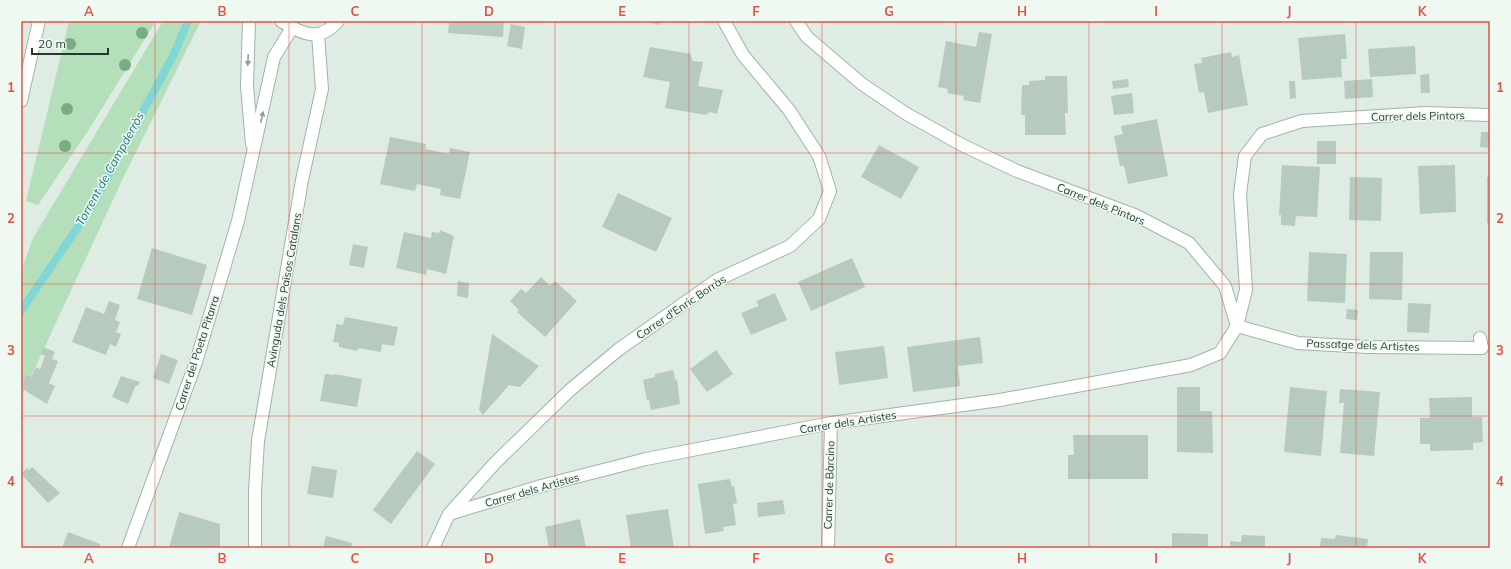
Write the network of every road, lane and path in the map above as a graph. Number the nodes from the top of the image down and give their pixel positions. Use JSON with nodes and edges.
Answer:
{"nodes":[{"id":1,"x":39,"y":21,"type":"edge"},
{"id":2,"x":249,"y":21,"type":"edge"},
{"id":3,"x":281,"y":21,"type":"edge"},
{"id":4,"x":338,"y":21,"type":"edge"},
{"id":5,"x":724,"y":21,"type":"edge"},
{"id":6,"x":796,"y":21,"type":"edge"},
{"id":7,"x":292,"y":28,"type":"junction"},
{"id":8,"x":318,"y":34,"type":"junction"},
{"id":9,"x":21,"y":101,"type":"edge"},
{"id":10,"x":1490,"y":115,"type":"edge"},
{"id":11,"x":254,"y":155,"type":"junction"},
{"id":12,"x":1237,"y":326,"type":"junction"},
{"id":13,"x":1480,"y":338,"type":"dead end"},
{"id":14,"x":831,"y":423,"type":"junction"},
{"id":15,"x":449,"y":514,"type":"junction"},
{"id":16,"x":128,"y":548,"type":"edge"},
{"id":17,"x":255,"y":548,"type":"edge"},
{"id":18,"x":433,"y":548,"type":"edge"},
{"id":19,"x":828,"y":548,"type":"edge"}],
"edges":[{"from":1,"to":9,"type":"street"},
{"from":2,"to":11,"type":"street","name":"Carrer del Poeta Pitarra","one_way":true},
{"from":3,"to":7,"type":"street"},
{"from":4,"to":8,"type":"street"},
{"from":5,"to":15,"type":"street","name":"Carrer d'Enric Borràs"},
{"from":6,"to":12,"type":"street","name":"Carrer dels Pintors"},
{"from":7,"to":8,"type":"street"},
{"from":11,"to":7,"type":"street","name":"Carrer del Poeta Pitarra","one_way":true},
{"from":8,"to":17,"type":"street","name":"Avinguda dels Països Catalans"},
{"from":10,"to":12,"type":"street","name":"Carrer dels Pintors"},
{"from":11,"to":16,"type":"street","name":"Carrer del Poeta Pitarra"},
{"from":12,"to":13,"type":"street","name":"Passatge dels Artistes"},
{"from":12,"to":14,"type":"street","name":"Carrer dels Artistes"},
{"from":14,"to":15,"type":"street","name":"Carrer dels Artistes"},
{"from":14,"to":19,"type":"street","name":"Carrer de Bàrcino"},
{"from":15,"to":18,"type":"street","name":"Carrer d'Enric Borràs"}]}
